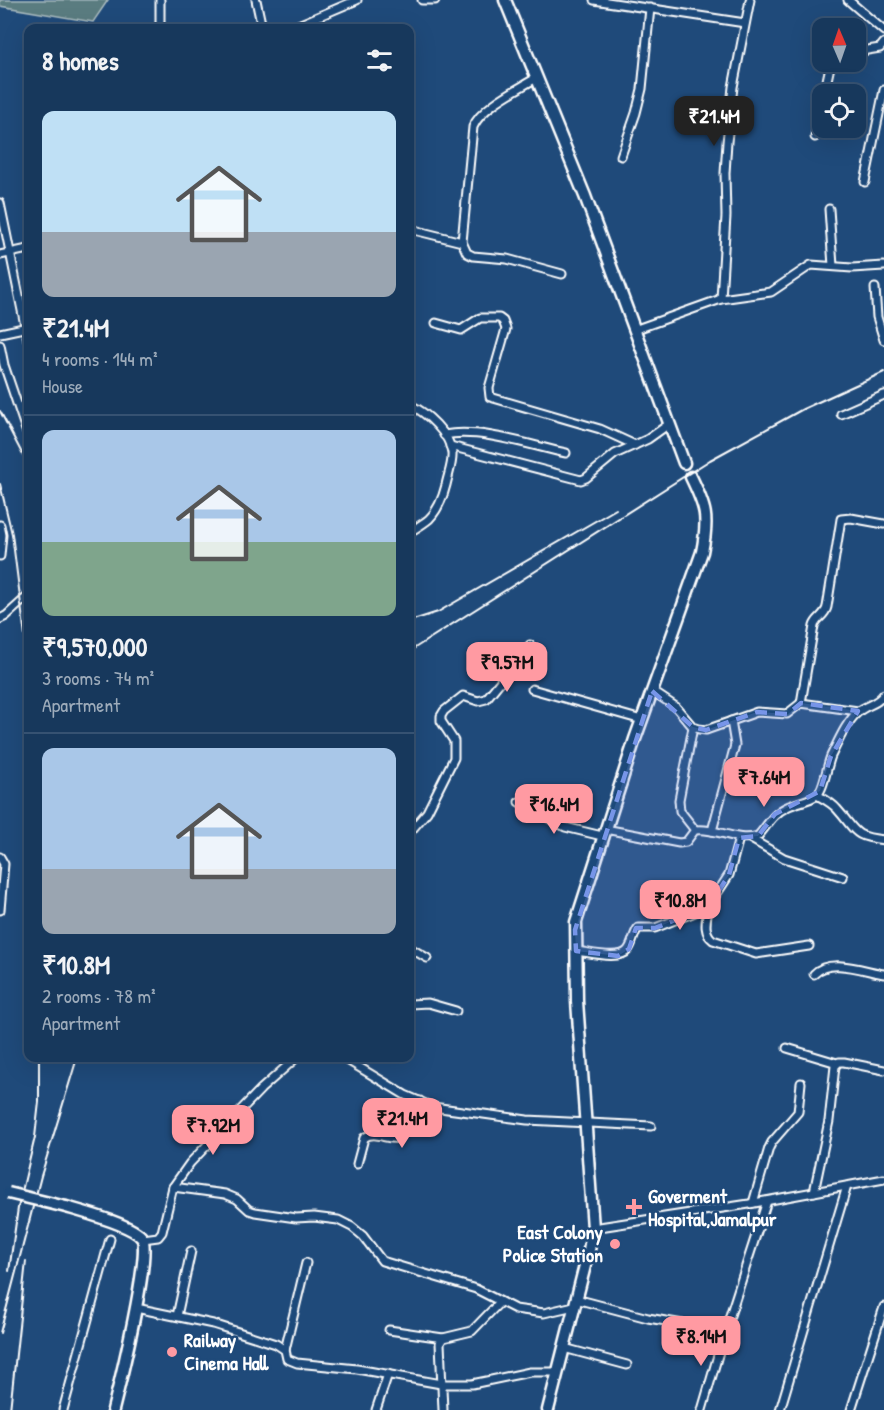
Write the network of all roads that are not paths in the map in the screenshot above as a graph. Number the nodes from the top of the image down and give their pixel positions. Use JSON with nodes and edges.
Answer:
{"nodes":[{"id":1,"x":160,"y":0,"type":"edge"},
{"id":2,"x":256,"y":0,"type":"edge"},
{"id":3,"x":357,"y":0,"type":"edge"},
{"id":4,"x":422,"y":0,"type":"edge"},
{"id":5,"x":435,"y":0,"type":"edge"},
{"id":6,"x":506,"y":0,"type":"edge"},
{"id":7,"x":594,"y":0,"type":"edge"},
{"id":8,"x":750,"y":0,"type":"edge"},
{"id":9,"x":853,"y":2,"type":"edge"},
{"id":10,"x":651,"y":8,"type":"junction"},
{"id":11,"x":745,"y":23,"type":"junction"},
{"id":12,"x":160,"y":24,"type":"edge"},
{"id":13,"x":261,"y":24,"type":"edge"},
{"id":14,"x":300,"y":24,"type":"edge"},
{"id":15,"x":884,"y":31,"type":"edge"},
{"id":16,"x":884,"y":43,"type":"edge"},
{"id":17,"x":866,"y":50,"type":"edge"},
{"id":18,"x":536,"y":78,"type":"junction"},
{"id":19,"x":884,"y":90,"type":"edge"},
{"id":20,"x":621,"y":156,"type":"dead end"},
{"id":21,"x":865,"y":182,"type":"dead end"},
{"id":22,"x":0,"y":203,"type":"edge"},
{"id":23,"x":829,"y":209,"type":"dead end"},
{"id":24,"x":414,"y":230,"type":"edge"},
{"id":25,"x":462,"y":242,"type":"junction"},
{"id":26,"x":24,"y":250,"type":"edge"},
{"id":27,"x":11,"y":252,"type":"junction"},
{"id":28,"x":0,"y":255,"type":"edge"},
{"id":29,"x":833,"y":266,"type":"junction"},
{"id":30,"x":884,"y":266,"type":"edge"},
{"id":31,"x":562,"y":274,"type":"dead end"},
{"id":32,"x":875,"y":288,"type":"dead end"},
{"id":33,"x":721,"y":299,"type":"junction"},
{"id":34,"x":24,"y":314,"type":"edge"},
{"id":35,"x":436,"y":323,"type":"dead end"},
{"id":36,"x":24,"y":329,"type":"edge"},
{"id":37,"x":634,"y":330,"type":"junction"},
{"id":38,"x":0,"y":333,"type":"edge"},
{"id":39,"x":884,"y":340,"type":"edge"},
{"id":40,"x":0,"y":345,"type":"edge"},
{"id":41,"x":884,"y":395,"type":"edge"},
{"id":42,"x":414,"y":407,"type":"edge"},
{"id":43,"x":840,"y":414,"type":"dead end"},
{"id":44,"x":24,"y":424,"type":"edge"},
{"id":45,"x":669,"y":424,"type":"junction"},
{"id":46,"x":444,"y":435,"type":"junction"},
{"id":47,"x":635,"y":445,"type":"junction"},
{"id":48,"x":450,"y":446,"type":"junction"},
{"id":49,"x":566,"y":453,"type":"dead end"},
{"id":50,"x":684,"y":463,"type":"dead end"},
{"id":51,"x":691,"y":477,"type":"dead end"},
{"id":52,"x":884,"y":524,"type":"edge"},
{"id":53,"x":0,"y":525,"type":"edge"},
{"id":54,"x":414,"y":529,"type":"edge"},
{"id":55,"x":0,"y":556,"type":"edge"},
{"id":56,"x":24,"y":600,"type":"edge"},
{"id":57,"x":0,"y":620,"type":"edge"},
{"id":58,"x":530,"y":645,"type":"dead end"},
{"id":59,"x":532,"y":689,"type":"dead end"},
{"id":60,"x":652,"y":691,"type":"junction"},
{"id":61,"x":884,"y":694,"type":"edge"},
{"id":62,"x":801,"y":703,"type":"junction"},
{"id":63,"x":858,"y":711,"type":"junction"},
{"id":64,"x":642,"y":720,"type":"junction"},
{"id":65,"x":731,"y":721,"type":"junction"},
{"id":66,"x":693,"y":727,"type":"junction"},
{"id":67,"x":817,"y":795,"type":"junction"},
{"id":68,"x":519,"y":802,"type":"dead end"},
{"id":69,"x":414,"y":828,"type":"edge"},
{"id":70,"x":695,"y":830,"type":"junction"},
{"id":71,"x":712,"y":831,"type":"junction"},
{"id":72,"x":603,"y":833,"type":"junction"},
{"id":73,"x":739,"y":838,"type":"junction"},
{"id":74,"x":750,"y":839,"type":"junction"},
{"id":75,"x":884,"y":840,"type":"edge"},
{"id":76,"x":0,"y":858,"type":"edge"},
{"id":77,"x":843,"y":877,"type":"dead end"},
{"id":78,"x":708,"y":906,"type":"junction"},
{"id":79,"x":0,"y":910,"type":"edge"},
{"id":80,"x":809,"y":946,"type":"dead end"},
{"id":81,"x":414,"y":950,"type":"edge"},
{"id":82,"x":576,"y":951,"type":"junction"},
{"id":83,"x":428,"y":958,"type":"dead end"},
{"id":84,"x":814,"y":974,"type":"dead end"},
{"id":85,"x":884,"y":975,"type":"edge"},
{"id":86,"x":414,"y":1004,"type":"edge"},
{"id":87,"x":456,"y":1011,"type":"dead end"},
{"id":88,"x":787,"y":1048,"type":"dead end"},
{"id":89,"x":291,"y":1062,"type":"edge"},
{"id":90,"x":350,"y":1062,"type":"edge"},
{"id":91,"x":837,"y":1063,"type":"junction"},
{"id":92,"x":884,"y":1070,"type":"edge"},
{"id":93,"x":801,"y":1083,"type":"dead end"},
{"id":94,"x":420,"y":1101,"type":"junction"},
{"id":95,"x":586,"y":1124,"type":"junction"},
{"id":96,"x":651,"y":1126,"type":"dead end"},
{"id":97,"x":357,"y":1164,"type":"dead end"},
{"id":98,"x":884,"y":1179,"type":"edge"},
{"id":99,"x":847,"y":1186,"type":"junction"},
{"id":100,"x":173,"y":1187,"type":"junction"},
{"id":101,"x":4,"y":1192,"type":"edge"},
{"id":102,"x":814,"y":1192,"type":"junction"},
{"id":103,"x":767,"y":1201,"type":"junction"},
{"id":104,"x":753,"y":1203,"type":"junction"},
{"id":105,"x":593,"y":1228,"type":"junction"},
{"id":106,"x":110,"y":1239,"type":"dead end"},
{"id":107,"x":144,"y":1239,"type":"junction"},
{"id":108,"x":191,"y":1251,"type":"dead end"},
{"id":109,"x":306,"y":1263,"type":"dead end"},
{"id":110,"x":500,"y":1302,"type":"junction"},
{"id":111,"x":575,"y":1303,"type":"junction"},
{"id":112,"x":884,"y":1307,"type":"edge"},
{"id":113,"x":136,"y":1308,"type":"junction"},
{"id":114,"x":177,"y":1316,"type":"junction"},
{"id":115,"x":389,"y":1330,"type":"dead end"},
{"id":116,"x":725,"y":1331,"type":"junction"},
{"id":117,"x":443,"y":1338,"type":"junction"},
{"id":118,"x":564,"y":1348,"type":"junction"},
{"id":119,"x":285,"y":1350,"type":"junction"},
{"id":120,"x":627,"y":1365,"type":"dead end"},
{"id":121,"x":558,"y":1372,"type":"junction"},
{"id":122,"x":388,"y":1374,"type":"junction"},
{"id":123,"x":441,"y":1384,"type":"junction"},
{"id":124,"x":63,"y":1410,"type":"edge"},
{"id":125,"x":113,"y":1410,"type":"edge"},
{"id":126,"x":376,"y":1410,"type":"edge"},
{"id":127,"x":443,"y":1410,"type":"edge"},
{"id":128,"x":548,"y":1410,"type":"edge"},
{"id":129,"x":702,"y":1410,"type":"edge"},
{"id":130,"x":780,"y":1410,"type":"edge"},
{"id":131,"x":851,"y":1410,"type":"edge"}],
"edges":[{"from":1,"to":12,"type":"street"},
{"from":2,"to":13,"type":"street"},
{"from":3,"to":14,"type":"street"},
{"from":4,"to":5,"type":"street"},
{"from":6,"to":18,"type":"street"},
{"from":7,"to":10,"type":"street"},
{"from":8,"to":11,"type":"street"},
{"from":9,"to":15,"type":"street"},
{"from":10,"to":11,"type":"street"},
{"from":10,"to":20,"type":"street"},
{"from":11,"to":33,"type":"street"},
{"from":16,"to":17,"type":"street"},
{"from":18,"to":25,"type":"street"},
{"from":18,"to":37,"type":"street"},
{"from":19,"to":21,"type":"street"},
{"from":22,"to":27,"type":"street"},
{"from":23,"to":29,"type":"street"},
{"from":24,"to":25,"type":"street"},
{"from":25,"to":31,"type":"street"},
{"from":26,"to":27,"type":"street"},
{"from":27,"to":28,"type":"street"},
{"from":27,"to":34,"type":"street"},
{"from":29,"to":30,"type":"street"},
{"from":29,"to":33,"type":"street"},
{"from":32,"to":39,"type":"street"},
{"from":33,"to":37,"type":"street"},
{"from":35,"to":47,"type":"street"},
{"from":36,"to":38,"type":"street"},
{"from":37,"to":45,"type":"street"},
{"from":40,"to":44,"type":"street"},
{"from":41,"to":43,"type":"street"},
{"from":42,"to":46,"type":"street"},
{"from":45,"to":47,"type":"street"},
{"from":45,"to":50,"type":"street"},
{"from":46,"to":48,"type":"street"},
{"from":46,"to":49,"type":"street"},
{"from":47,"to":48,"type":"street"},
{"from":48,"to":54,"type":"street"},
{"from":51,"to":60,"type":"street"},
{"from":52,"to":62,"type":"street"},
{"from":53,"to":55,"type":"street"},
{"from":56,"to":57,"type":"street"},
{"from":58,"to":69,"type":"street"},
{"from":59,"to":64,"type":"street"},
{"from":60,"to":64,"type":"street"},
{"from":60,"to":66,"type":"street"},
{"from":61,"to":63,"type":"street"},
{"from":62,"to":63,"type":"street"},
{"from":62,"to":65,"type":"street"},
{"from":63,"to":67,"type":"street"},
{"from":64,"to":72,"type":"street"},
{"from":65,"to":66,"type":"street"},
{"from":65,"to":71,"type":"street"},
{"from":66,"to":70,"type":"street"},
{"from":67,"to":74,"type":"street"},
{"from":67,"to":75,"type":"street"},
{"from":68,"to":72,"type":"street"},
{"from":70,"to":71,"type":"street"},
{"from":70,"to":72,"type":"street"},
{"from":71,"to":73,"type":"street"},
{"from":72,"to":82,"type":"street"},
{"from":73,"to":74,"type":"street"},
{"from":73,"to":78,"type":"street"},
{"from":74,"to":77,"type":"street"},
{"from":76,"to":79,"type":"street"},
{"from":78,"to":80,"type":"street"},
{"from":78,"to":82,"type":"street"},
{"from":81,"to":83,"type":"street"},
{"from":82,"to":95,"type":"street"},
{"from":84,"to":85,"type":"street"},
{"from":86,"to":87,"type":"street"},
{"from":88,"to":91,"type":"street"},
{"from":89,"to":100,"type":"street"},
{"from":90,"to":94,"type":"street"},
{"from":91,"to":92,"type":"street"},
{"from":91,"to":102,"type":"street"},
{"from":93,"to":104,"type":"street"},
{"from":94,"to":95,"type":"street"},
{"from":94,"to":97,"type":"street"},
{"from":95,"to":96,"type":"street"},
{"from":95,"to":105,"type":"street"},
{"from":98,"to":99,"type":"street"},
{"from":99,"to":102,"type":"street"},
{"from":99,"to":130,"type":"street"},
{"from":100,"to":107,"type":"street"},
{"from":100,"to":110,"type":"street"},
{"from":101,"to":107,"type":"street","bridge":true},
{"from":102,"to":103,"type":"street"},
{"from":103,"to":104,"type":"street"},
{"from":103,"to":116,"type":"street"},
{"from":104,"to":105,"type":"street"},
{"from":105,"to":111,"type":"street"},
{"from":106,"to":124,"type":"street"},
{"from":107,"to":113,"type":"street"},
{"from":108,"to":114,"type":"street"},
{"from":109,"to":119,"type":"street"},
{"from":110,"to":111,"type":"street"},
{"from":110,"to":117,"type":"street"},
{"from":111,"to":116,"type":"street"},
{"from":111,"to":118,"type":"street"},
{"from":112,"to":131,"type":"street"},
{"from":113,"to":114,"type":"street"},
{"from":113,"to":125,"type":"street"},
{"from":114,"to":119,"type":"street"},
{"from":115,"to":117,"type":"street"},
{"from":116,"to":129,"type":"street"},
{"from":117,"to":123,"type":"street"},
{"from":118,"to":120,"type":"street"},
{"from":118,"to":121,"type":"street"},
{"from":119,"to":122,"type":"street"},
{"from":121,"to":123,"type":"street"},
{"from":121,"to":128,"type":"street"},
{"from":122,"to":123,"type":"street"},
{"from":122,"to":126,"type":"street"},
{"from":123,"to":127,"type":"street"}]}
